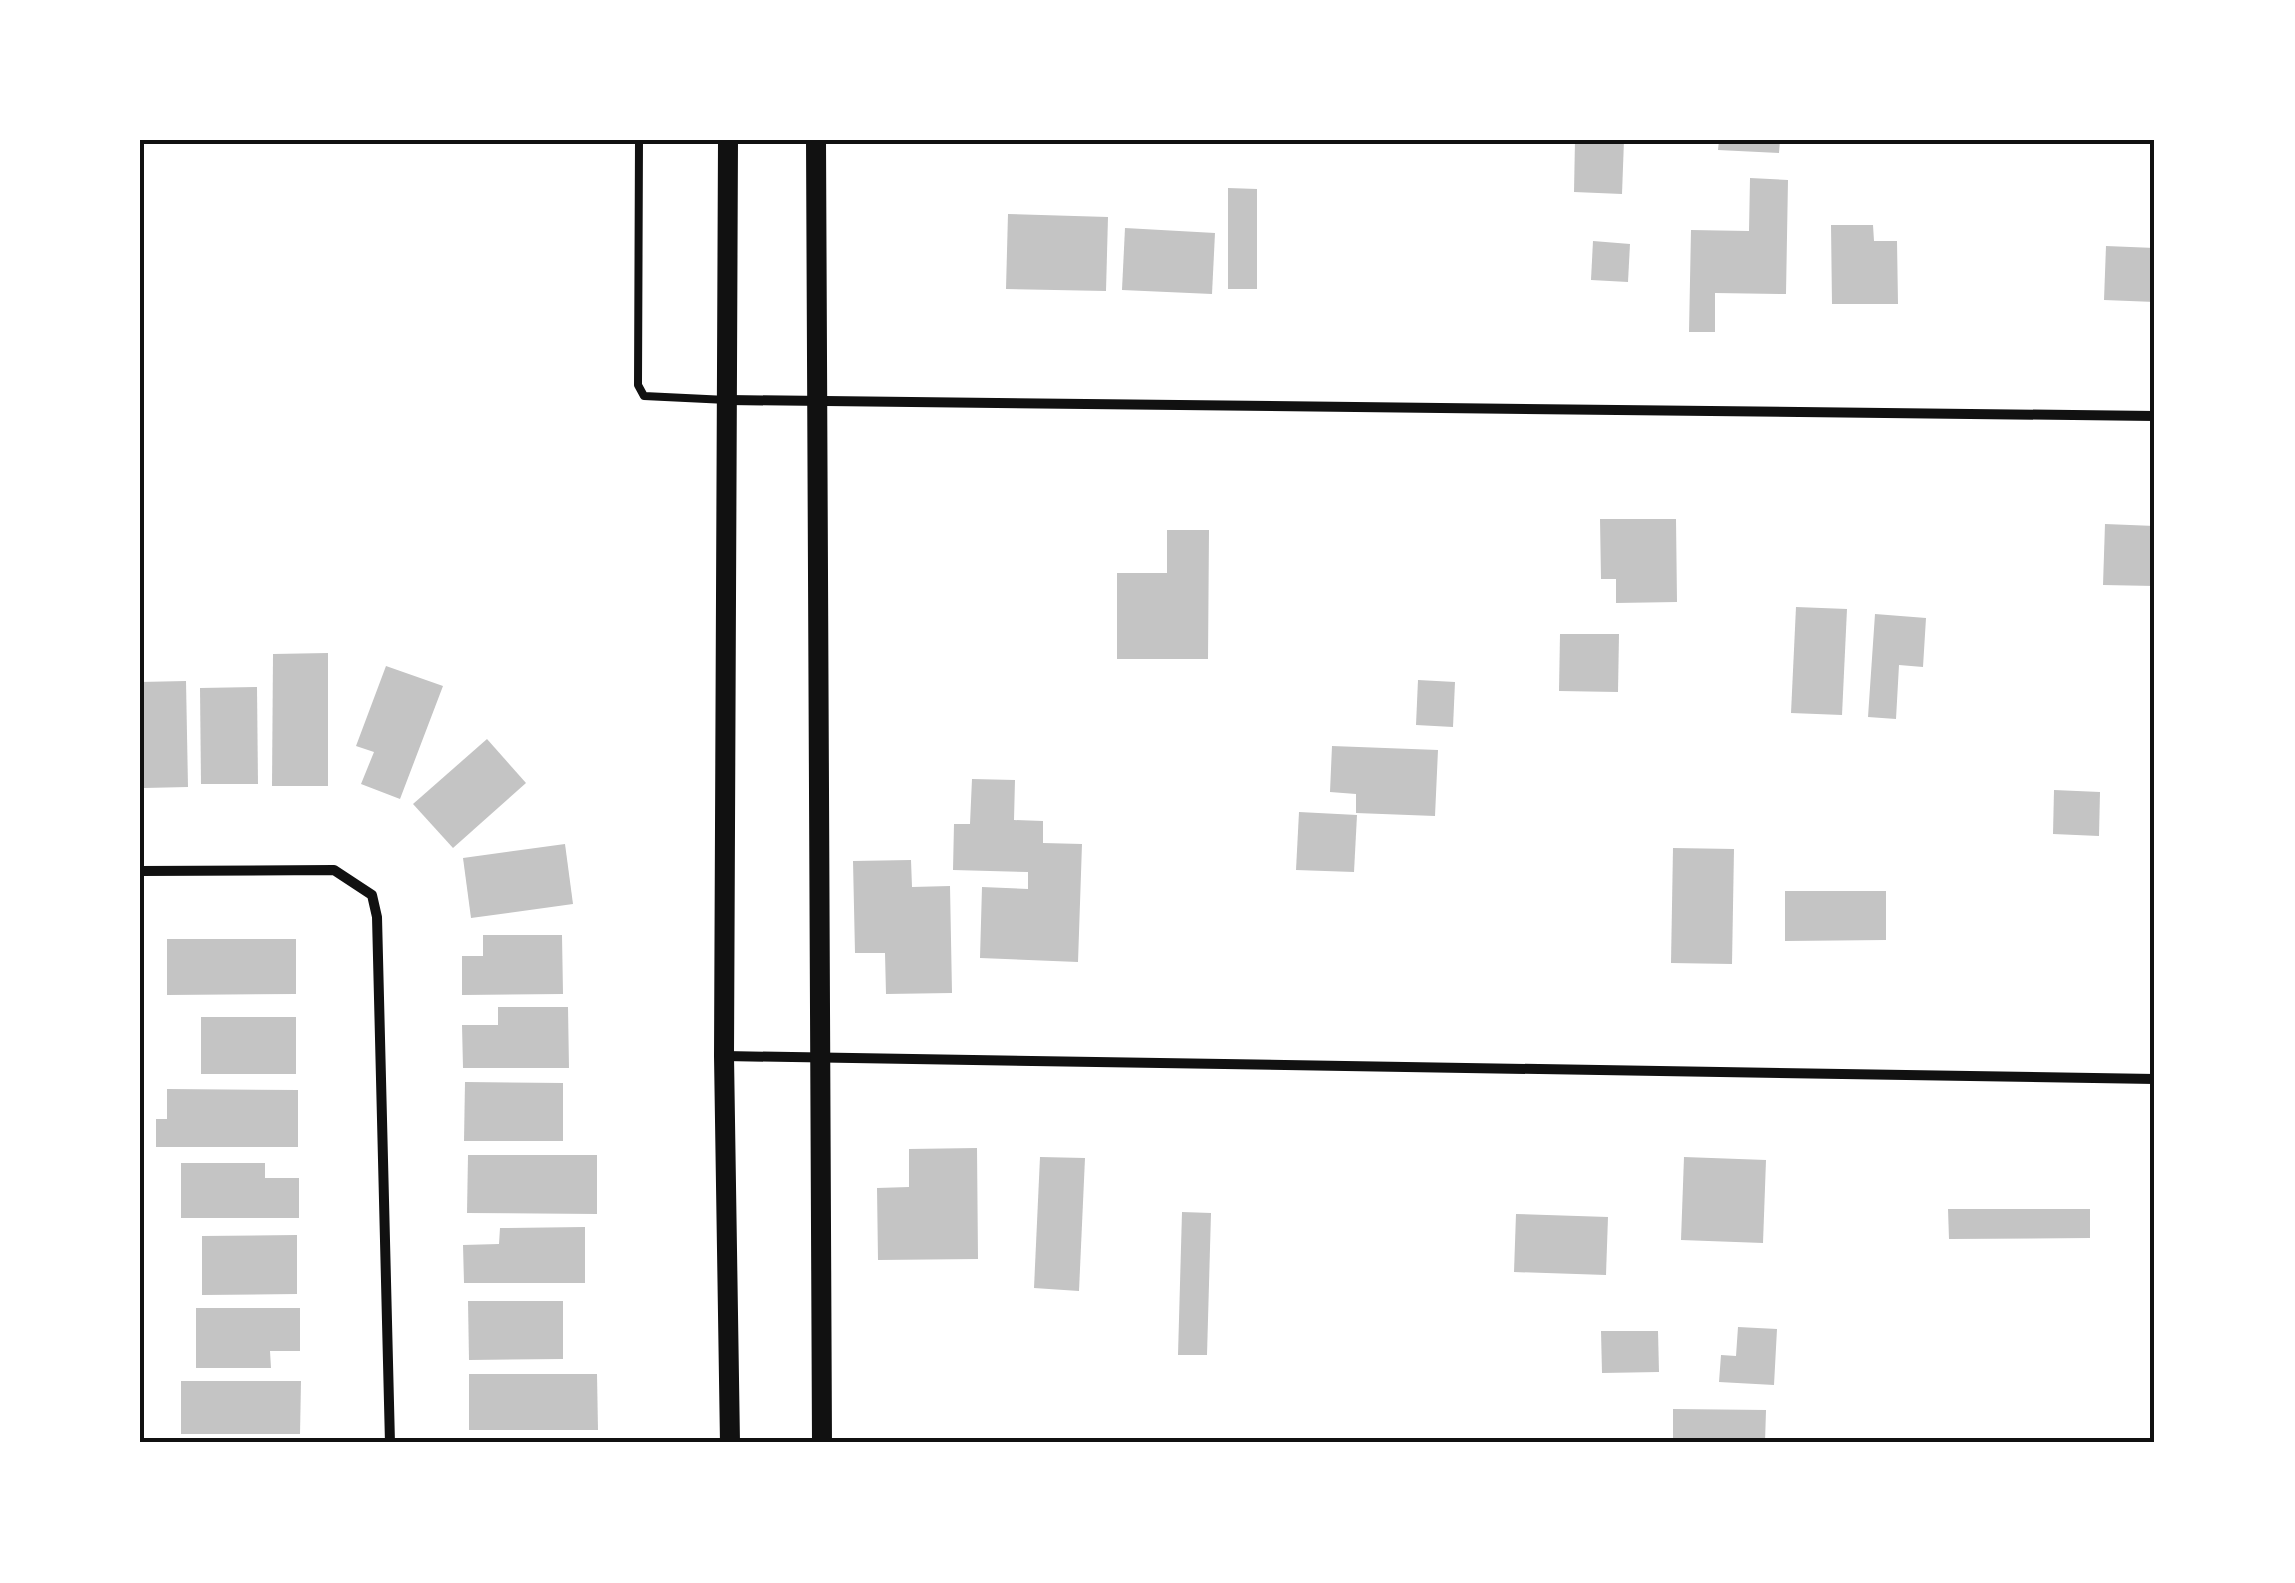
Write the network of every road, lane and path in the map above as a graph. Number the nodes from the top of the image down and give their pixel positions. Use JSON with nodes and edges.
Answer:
{"nodes":[{"id":1,"x":639,"y":140,"type":"edge"},
{"id":2,"x":728,"y":140,"type":"edge"},
{"id":3,"x":816,"y":140,"type":"edge"},
{"id":4,"x":729,"y":400,"type":"junction"},
{"id":5,"x":820,"y":402,"type":"junction"},
{"id":6,"x":2155,"y":416,"type":"edge"},
{"id":7,"x":140,"y":871,"type":"edge"},
{"id":8,"x":724,"y":1056,"type":"junction"},
{"id":9,"x":822,"y":1058,"type":"junction"},
{"id":10,"x":2155,"y":1080,"type":"edge"},
{"id":11,"x":390,"y":1443,"type":"edge"},
{"id":12,"x":730,"y":1443,"type":"edge"},
{"id":13,"x":822,"y":1443,"type":"edge"}],
"edges":[{"from":1,"to":4,"type":"lane"},
{"from":2,"to":4,"type":"main road"},
{"from":3,"to":5,"type":"main road"},
{"from":4,"to":5,"type":"street"},
{"from":4,"to":8,"type":"main road"},
{"from":5,"to":6,"type":"street"},
{"from":5,"to":9,"type":"main road"},
{"from":7,"to":11,"type":"street"},
{"from":8,"to":9,"type":"street"},
{"from":8,"to":12,"type":"main road"},
{"from":9,"to":10,"type":"street"},
{"from":9,"to":13,"type":"main road"}]}
